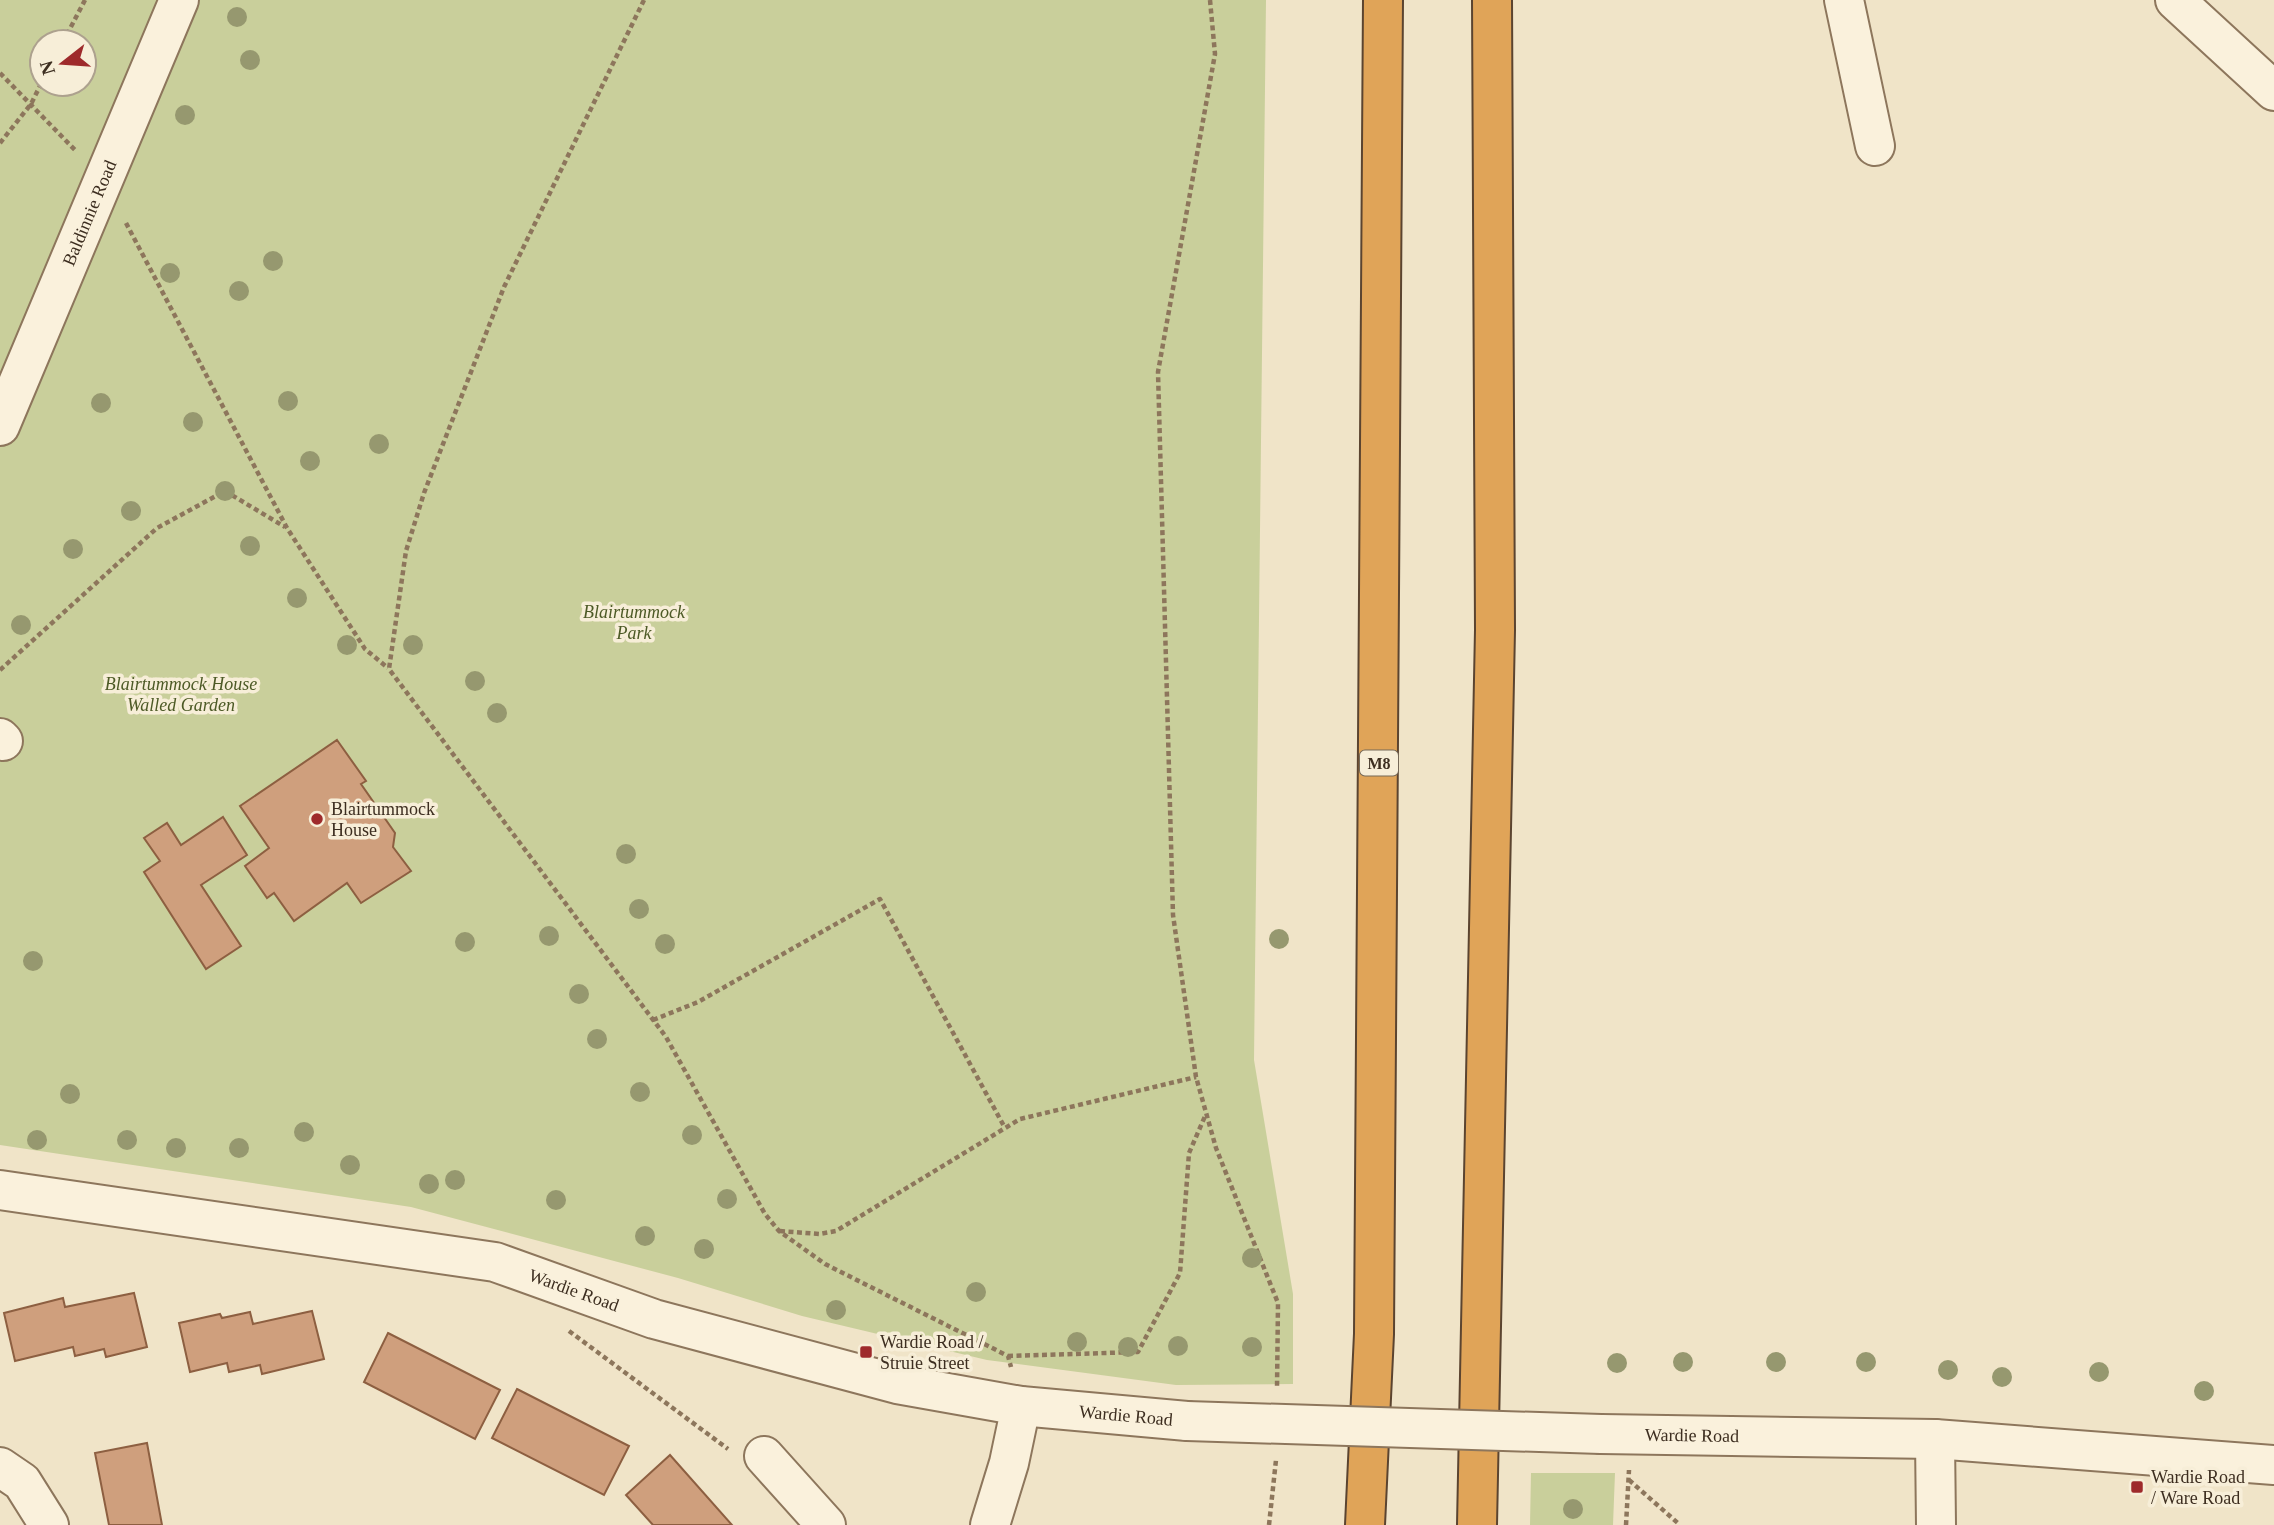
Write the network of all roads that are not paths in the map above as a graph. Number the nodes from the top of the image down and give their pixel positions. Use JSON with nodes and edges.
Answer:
{"nodes":[{"id":1,"x":178,"y":0,"type":"edge"},
{"id":2,"x":1383,"y":0,"type":"edge"},
{"id":3,"x":1492,"y":0,"type":"edge"},
{"id":4,"x":1844,"y":0,"type":"edge"},
{"id":5,"x":2175,"y":0,"type":"edge"},
{"id":6,"x":2274,"y":91,"type":"edge"},
{"id":7,"x":1875,"y":146,"type":"dead end"},
{"id":8,"x":0,"y":426,"type":"edge"},
{"id":9,"x":0,"y":1190,"type":"edge"},
{"id":10,"x":1021,"y":1406,"type":"junction"},
{"id":11,"x":1935,"y":1439,"type":"junction"},
{"id":12,"x":764,"y":1456,"type":"road end"},
{"id":13,"x":2274,"y":1465,"type":"edge"},
{"id":14,"x":0,"y":1467,"type":"edge"},
{"id":15,"x":49,"y":1525,"type":"edge"},
{"id":16,"x":826,"y":1525,"type":"edge"},
{"id":17,"x":990,"y":1525,"type":"edge"},
{"id":18,"x":1365,"y":1525,"type":"edge"},
{"id":19,"x":1476,"y":1525,"type":"edge"},
{"id":20,"x":1936,"y":1525,"type":"edge"}],
"edges":[{"from":1,"to":8,"type":"street","name":"Baldinnie Road"},
{"from":2,"to":18,"type":"highway","number":"M8"},
{"from":3,"to":19,"type":"highway"},
{"from":4,"to":7,"type":"street"},
{"from":5,"to":6,"type":"street"},
{"from":9,"to":10,"type":"street","name":"Wardie Road"},
{"from":10,"to":11,"type":"street","name":"Wardie Road","bridge":true},
{"from":10,"to":17,"type":"street"},
{"from":11,"to":13,"type":"street","name":"Wardie Road"},
{"from":11,"to":20,"type":"street"},
{"from":12,"to":16,"type":"street"},
{"from":14,"to":15,"type":"street"}]}
